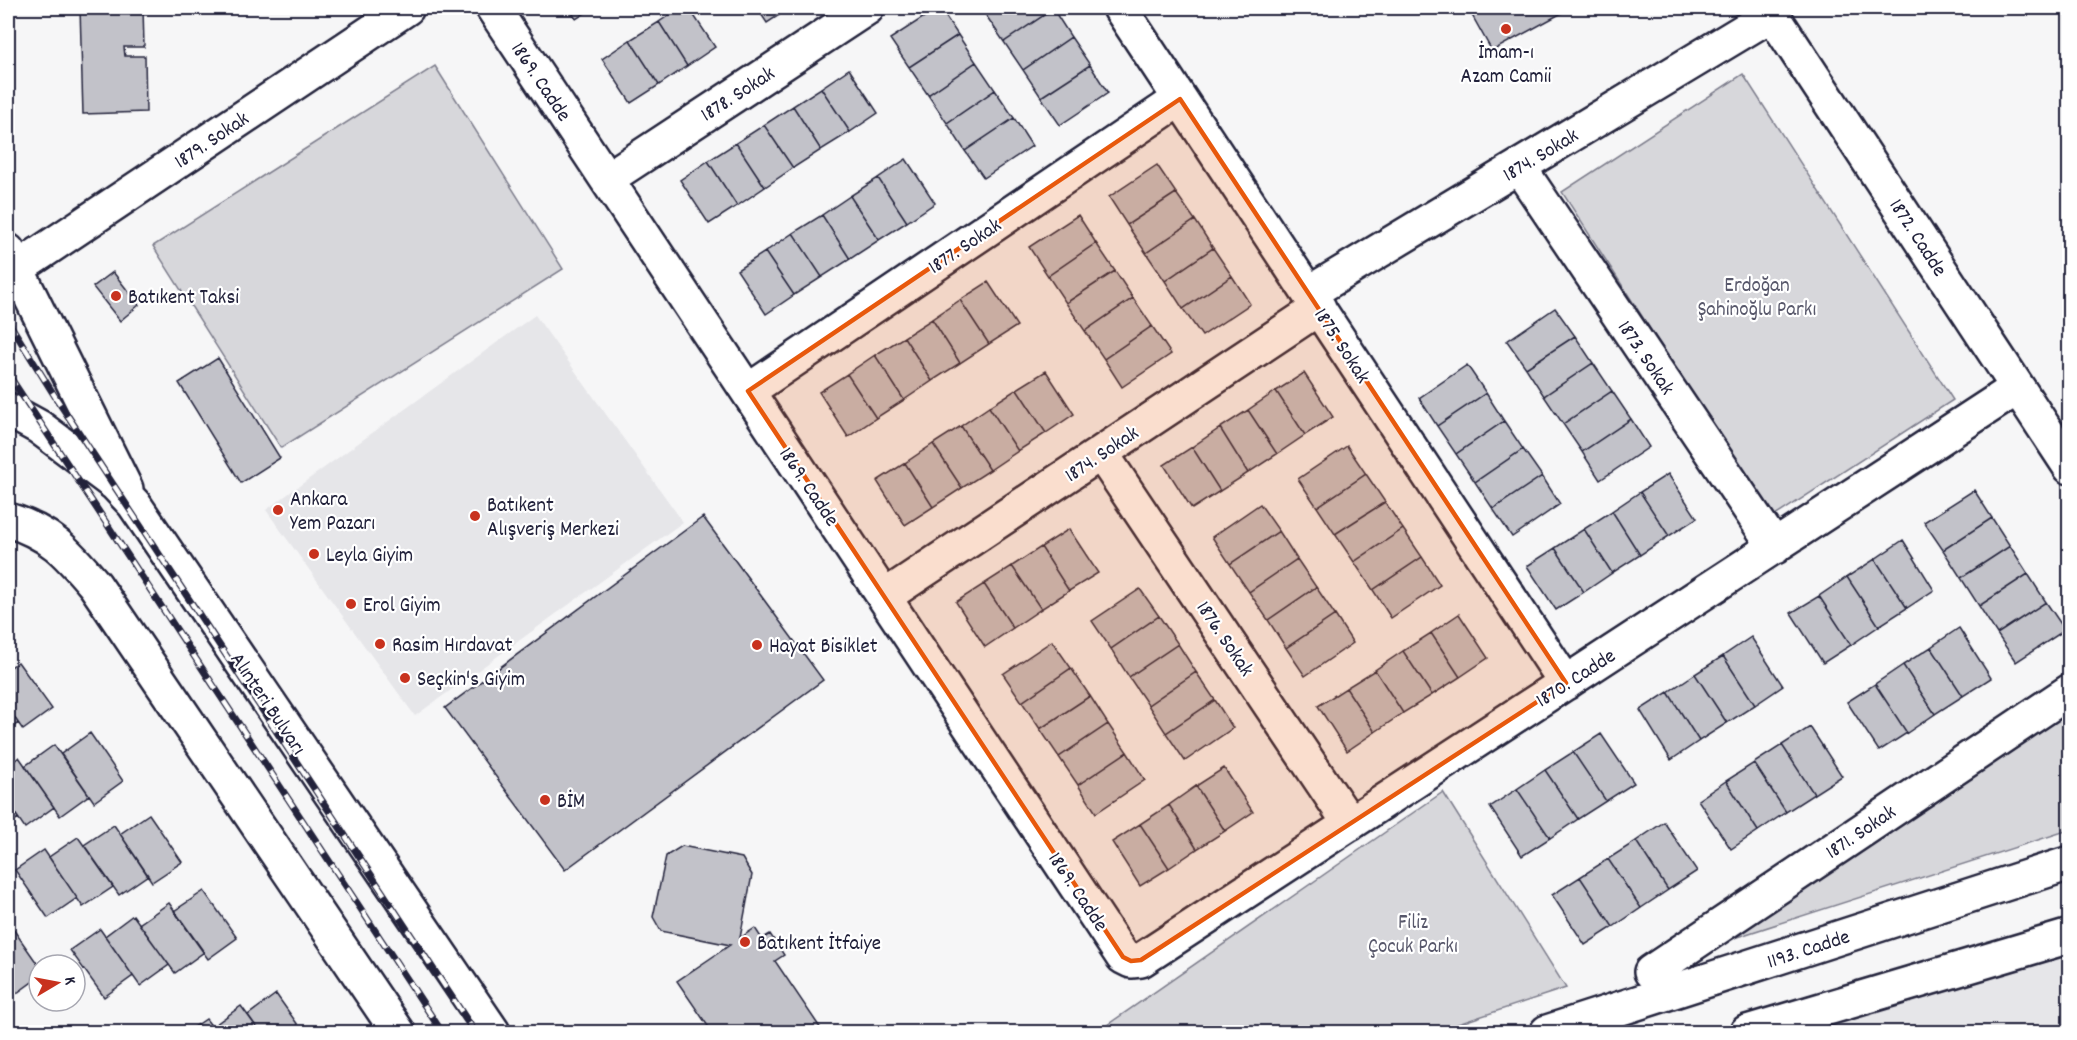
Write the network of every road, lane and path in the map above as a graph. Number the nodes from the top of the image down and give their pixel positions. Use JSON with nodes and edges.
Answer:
{"nodes":[{"id":1,"x":407,"y":8,"type":"edge"},
{"id":2,"x":493,"y":8,"type":"edge"},
{"id":3,"x":867,"y":8,"type":"edge"},
{"id":4,"x":1120,"y":8,"type":"edge"},
{"id":5,"x":1770,"y":11,"type":"edge"},
{"id":6,"x":1180,"y":99,"type":"junction"},
{"id":7,"x":1519,"y":167,"type":"junction"},
{"id":8,"x":607,"y":179,"type":"junction"},
{"id":9,"x":11,"y":260,"type":"edge"},
{"id":10,"x":1314,"y":301,"type":"junction"},
{"id":11,"x":2018,"y":388,"type":"junction"},
{"id":12,"x":748,"y":391,"type":"junction"},
{"id":13,"x":8,"y":410,"type":"edge"},
{"id":14,"x":1101,"y":453,"type":"junction"},
{"id":15,"x":2070,"y":467,"type":"edge"},
{"id":16,"x":134,"y":504,"type":"junction"},
{"id":17,"x":8,"y":520,"type":"edge"},
{"id":18,"x":1775,"y":547,"type":"junction"},
{"id":19,"x":884,"y":597,"type":"junction"},
{"id":20,"x":1566,"y":683,"type":"junction"},
{"id":21,"x":2070,"y":691,"type":"edge"},
{"id":22,"x":1350,"y":824,"type":"junction"},
{"id":23,"x":2070,"y":863,"type":"edge"},
{"id":24,"x":2070,"y":936,"type":"edge"},
{"id":25,"x":1131,"y":961,"type":"joint"},
{"id":26,"x":1651,"y":972,"type":"dead end"},
{"id":27,"x":1757,"y":1031,"type":"edge"},
{"id":28,"x":398,"y":1032,"type":"edge"},
{"id":29,"x":493,"y":1032,"type":"edge"},
{"id":30,"x":1547,"y":1032,"type":"edge"}],
"edges":[{"from":1,"to":9,"type":"street","name":"1879. Sokak"},
{"from":2,"to":8,"type":"street","name":"1869. Cadde"},
{"from":3,"to":8,"type":"street","name":"1878. Sokak"},
{"from":4,"to":6,"type":"street","name":"1875. Sokak"},
{"from":5,"to":7,"type":"street","name":"1874. Sokak"},
{"from":5,"to":11,"type":"street","name":"1872. Cadde"},
{"from":6,"to":10,"type":"street","name":"1875. Sokak"},
{"from":6,"to":12,"type":"street","name":"1877. Sokak"},
{"from":7,"to":10,"type":"street","name":"1874. Sokak"},
{"from":7,"to":18,"type":"street","name":"1873. Sokak"},
{"from":8,"to":12,"type":"street","name":"1869. Cadde"},
{"from":9,"to":16,"type":"street"},
{"from":10,"to":14,"type":"street","name":"1874. Sokak"},
{"from":10,"to":20,"type":"street","name":"1875. Sokak"},
{"from":11,"to":15,"type":"street","name":"1872. Cadde"},
{"from":11,"to":18,"type":"street","name":"1870. Cadde"},
{"from":12,"to":19,"type":"street","name":"1869. Cadde"},
{"from":13,"to":16,"type":"street","name":"Alınteri Bulvarı"},
{"from":14,"to":19,"type":"street","name":"1874. Sokak"},
{"from":14,"to":22,"type":"street","name":"1876. Sokak"},
{"from":16,"to":29,"type":"street","name":"Alınteri Bulvarı"},
{"from":17,"to":28,"type":"street"},
{"from":18,"to":20,"type":"street","name":"1870. Cadde"},
{"from":19,"to":25,"type":"street","name":"1869. Cadde"},
{"from":20,"to":22,"type":"street","name":"1870. Cadde"},
{"from":21,"to":26,"type":"street","name":"1871. Sokak"},
{"from":22,"to":25,"type":"street","name":"1870. Cadde"},
{"from":23,"to":30,"type":"street","name":"1193. Cadde"},
{"from":24,"to":27,"type":"street"}]}
